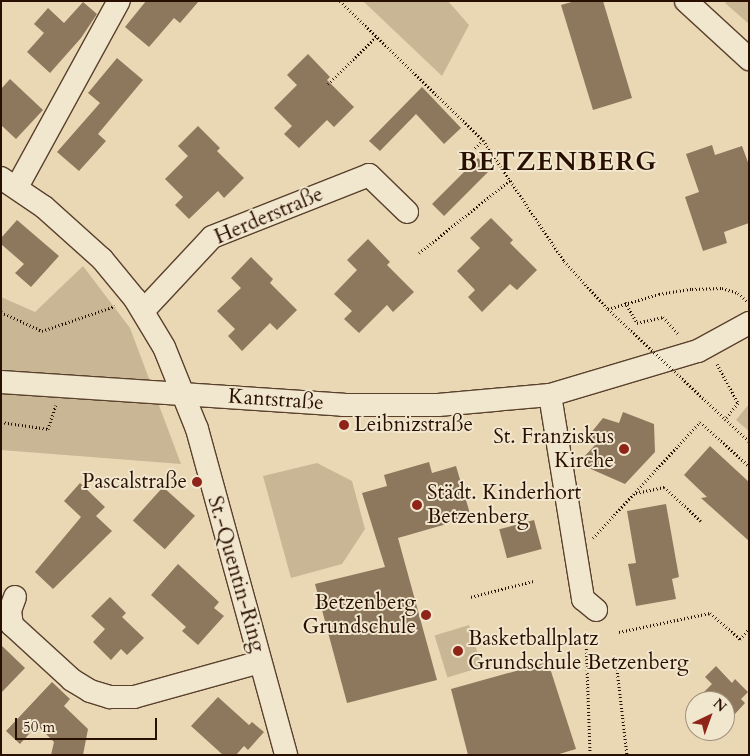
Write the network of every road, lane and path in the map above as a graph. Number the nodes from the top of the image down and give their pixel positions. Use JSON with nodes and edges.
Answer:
{"nodes":[{"id":1,"x":119,"y":1,"type":"edge"},
{"id":2,"x":340,"y":1,"type":"edge"},
{"id":3,"x":686,"y":1,"type":"edge"},
{"id":4,"x":377,"y":36,"type":"junction"},
{"id":5,"x":749,"y":59,"type":"edge"},
{"id":6,"x":328,"y":84,"type":"dead end"},
{"id":7,"x":483,"y":140,"type":"junction"},
{"id":8,"x":475,"y":148,"type":"dead end"},
{"id":9,"x":510,"y":180,"type":"junction"},
{"id":10,"x":9,"y":183,"type":"edge"},
{"id":11,"x":407,"y":212,"type":"dead end"},
{"id":12,"x":419,"y":253,"type":"dead end"},
{"id":13,"x":624,"y":302,"type":"junction"},
{"id":14,"x":133,"y":307,"type":"junction"},
{"id":15,"x":608,"y":308,"type":"junction"},
{"id":16,"x":1,"y":312,"type":"edge"},
{"id":17,"x":748,"y":312,"type":"edge"},
{"id":18,"x":679,"y":335,"type":"dead end"},
{"id":19,"x":715,"y":362,"type":"dead end"},
{"id":20,"x":1,"y":382,"type":"edge"},
{"id":21,"x":63,"y":386,"type":"junction"},
{"id":22,"x":185,"y":394,"type":"junction"},
{"id":23,"x":550,"y":395,"type":"junction"},
{"id":24,"x":725,"y":419,"type":"junction"},
{"id":25,"x":1,"y":422,"type":"edge"},
{"id":26,"x":749,"y":441,"type":"edge"},
{"id":27,"x":749,"y":466,"type":"edge"},
{"id":28,"x":635,"y":493,"type":"junction"},
{"id":29,"x":701,"y":521,"type":"dead end"},
{"id":30,"x":591,"y":540,"type":"dead end"},
{"id":31,"x":533,"y":581,"type":"dead end"},
{"id":32,"x":471,"y":596,"type":"dead end"},
{"id":33,"x":15,"y":597,"type":"dead end"},
{"id":34,"x":596,"y":610,"type":"dead end"},
{"id":35,"x":749,"y":629,"type":"edge"},
{"id":36,"x":619,"y":632,"type":"dead end"},
{"id":37,"x":586,"y":638,"type":"dead end"},
{"id":38,"x":260,"y":662,"type":"junction"},
{"id":39,"x":617,"y":669,"type":"dead end"},
{"id":40,"x":286,"y":755,"type":"edge"},
{"id":41,"x":590,"y":755,"type":"edge"},
{"id":42,"x":627,"y":755,"type":"edge"}],
"edges":[{"from":1,"to":10,"type":"street"},
{"from":2,"to":4,"type":"path"},
{"from":3,"to":5,"type":"street"},
{"from":4,"to":6,"type":"path"},
{"from":4,"to":7,"type":"path"},
{"from":7,"to":8,"type":"path"},
{"from":7,"to":9,"type":"path"},
{"from":9,"to":12,"type":"path"},
{"from":9,"to":15,"type":"path"},
{"from":10,"to":14,"type":"street"},
{"from":11,"to":14,"type":"street","name":"Herderstraße"},
{"from":13,"to":15,"type":"path"},
{"from":13,"to":17,"type":"path"},
{"from":13,"to":18,"type":"path"},
{"from":14,"to":16,"type":"path"},
{"from":14,"to":22,"type":"street"},
{"from":15,"to":24,"type":"path","bridge":true},
{"from":17,"to":23,"type":"street","name":"Kantstraße"},
{"from":19,"to":24,"type":"path"},
{"from":20,"to":21,"type":"street","name":"Kantstraße"},
{"from":21,"to":22,"type":"street","name":"Kantstraße"},
{"from":21,"to":25,"type":"path"},
{"from":22,"to":23,"type":"street","name":"Kantstraße"},
{"from":22,"to":38,"type":"street","name":"St.-Quentin-Ring"},
{"from":23,"to":34,"type":"street"},
{"from":24,"to":26,"type":"path"},
{"from":27,"to":28,"type":"path"},
{"from":28,"to":29,"type":"path"},
{"from":28,"to":30,"type":"path"},
{"from":31,"to":32,"type":"path"},
{"from":33,"to":38,"type":"street"},
{"from":35,"to":36,"type":"path"},
{"from":37,"to":41,"type":"path"},
{"from":38,"to":40,"type":"street","name":"St.-Quentin-Ring"},
{"from":39,"to":42,"type":"path"}]}
